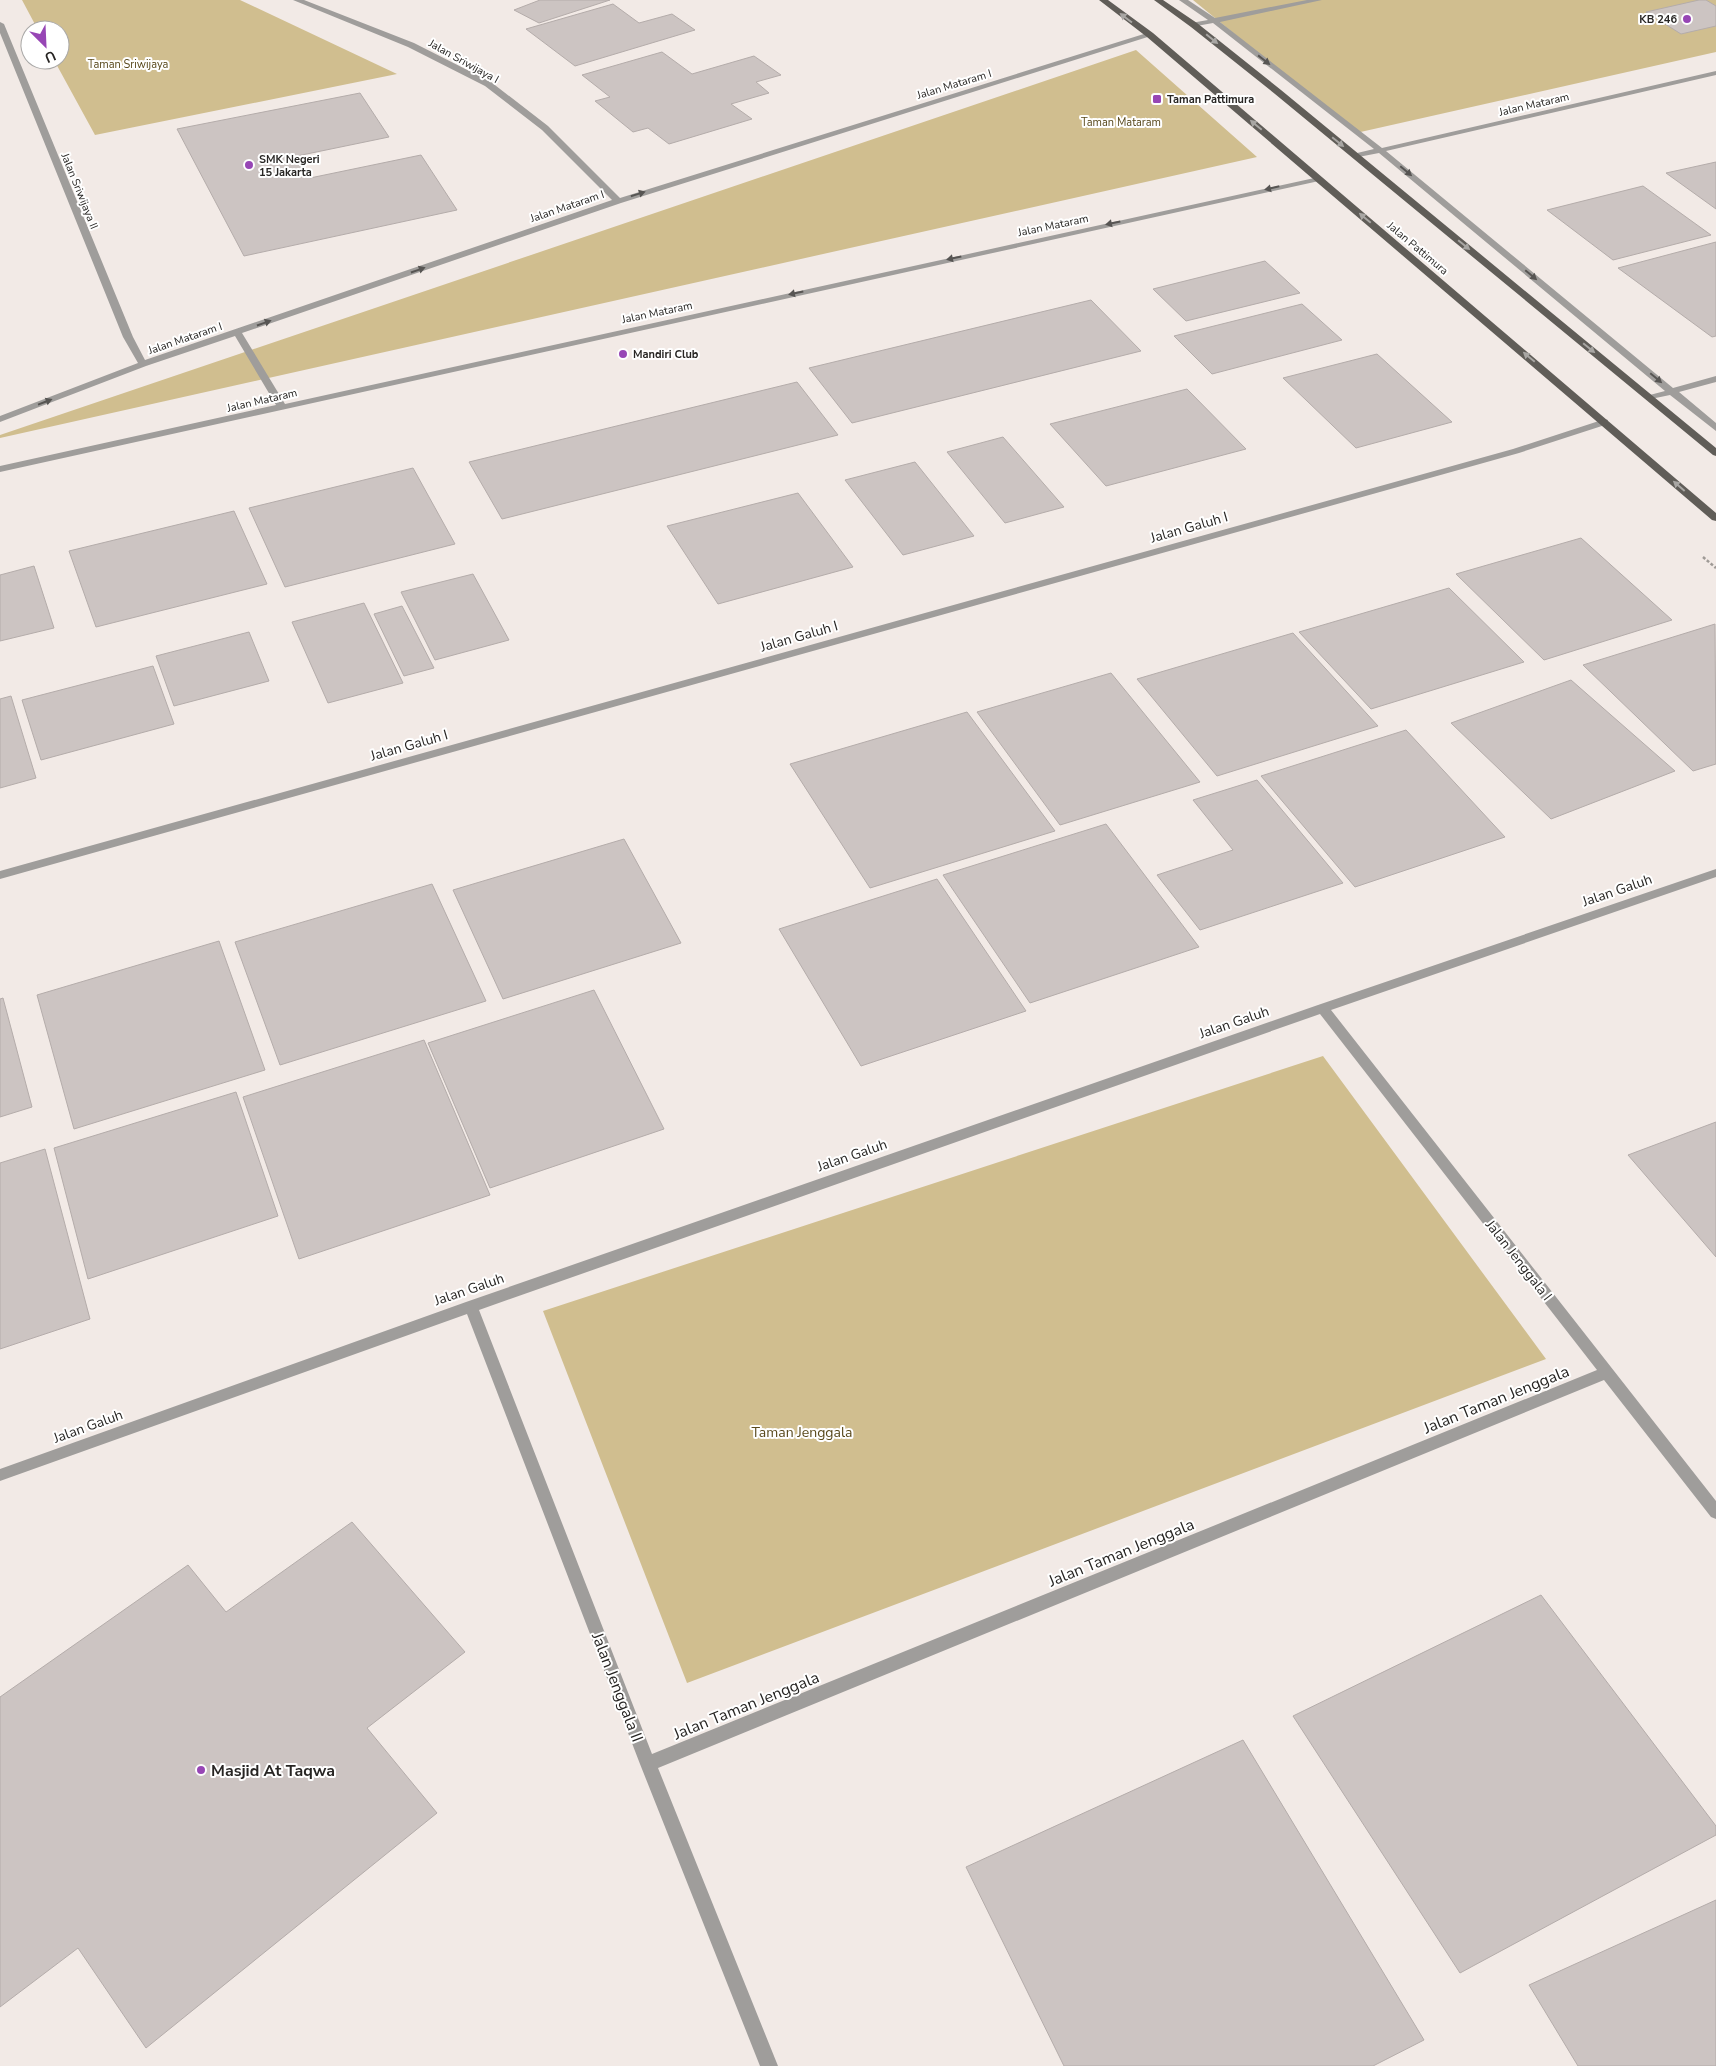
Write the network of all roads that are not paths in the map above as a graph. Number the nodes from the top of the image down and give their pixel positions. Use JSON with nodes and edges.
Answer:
{"nodes":[{"id":1,"x":297,"y":0,"type":"edge"},
{"id":2,"x":1103,"y":0,"type":"edge"},
{"id":3,"x":1158,"y":0,"type":"edge"},
{"id":4,"x":1183,"y":0,"type":"edge"},
{"id":5,"x":1318,"y":0,"type":"edge"},
{"id":6,"x":1214,"y":21,"type":"junction"},
{"id":7,"x":0,"y":24,"type":"edge"},
{"id":8,"x":1194,"y":25,"type":"junction"},
{"id":9,"x":1150,"y":36,"type":"junction"},
{"id":10,"x":1716,"y":73,"type":"edge"},
{"id":11,"x":1381,"y":151,"type":"junction"},
{"id":12,"x":1356,"y":156,"type":"junction"},
{"id":13,"x":1319,"y":179,"type":"junction"},
{"id":14,"x":618,"y":201,"type":"junction"},
{"id":15,"x":237,"y":332,"type":"junction"},
{"id":16,"x":143,"y":364,"type":"junction"},
{"id":17,"x":1716,"y":379,"type":"edge"},
{"id":18,"x":1672,"y":391,"type":"junction"},
{"id":19,"x":1649,"y":398,"type":"junction"},
{"id":20,"x":282,"y":407,"type":"junction"},
{"id":21,"x":0,"y":419,"type":"edge"},
{"id":22,"x":1605,"y":422,"type":"junction"},
{"id":23,"x":1716,"y":428,"type":"edge"},
{"id":24,"x":1716,"y":453,"type":"edge"},
{"id":25,"x":0,"y":469,"type":"edge"},
{"id":26,"x":1716,"y":518,"type":"edge"},
{"id":27,"x":1716,"y":873,"type":"edge"},
{"id":28,"x":0,"y":876,"type":"edge"},
{"id":29,"x":1322,"y":1008,"type":"junction"},
{"id":30,"x":471,"y":1306,"type":"junction"},
{"id":31,"x":1608,"y":1372,"type":"junction"},
{"id":32,"x":0,"y":1475,"type":"edge"},
{"id":33,"x":1716,"y":1512,"type":"edge"},
{"id":34,"x":648,"y":1764,"type":"junction"},
{"id":35,"x":769,"y":2066,"type":"edge"}],
"edges":[{"from":1,"to":14,"type":"street","name":"Jalan Sriwijaya I"},
{"from":9,"to":2,"type":"main road","name":"Jalan Pattimura","one_way":true},
{"from":3,"to":8,"type":"main road"},
{"from":4,"to":6,"type":"street"},
{"from":5,"to":6,"type":"street"},
{"from":6,"to":8,"type":"street"},
{"from":6,"to":11,"type":"street","one_way":true},
{"from":7,"to":16,"type":"street","name":"Jalan Sriwijaya II"},
{"from":8,"to":12,"type":"main road","one_way":true},
{"from":13,"to":9,"type":"main road","name":"Jalan Pattimura","one_way":true},
{"from":14,"to":9,"type":"street","name":"Jalan Mataram I","one_way":true},
{"from":10,"to":11,"type":"street","name":"Jalan Mataram"},
{"from":11,"to":12,"type":"street","name":"Jalan Mataram"},
{"from":11,"to":18,"type":"street","one_way":true},
{"from":12,"to":19,"type":"main road","one_way":true},
{"from":13,"to":20,"type":"street","name":"Jalan Mataram","one_way":true},
{"from":22,"to":13,"type":"main road","name":"Jalan Pattimura","one_way":true},
{"from":15,"to":14,"type":"street","name":"Jalan Mataram I","one_way":true},
{"from":15,"to":16,"type":"street","name":"Jalan Mataram I"},
{"from":15,"to":20,"type":"street"},
{"from":21,"to":16,"type":"street","name":"Jalan Mataram I","one_way":true},
{"from":17,"to":18,"type":"street"},
{"from":18,"to":19,"type":"street"},
{"from":18,"to":23,"type":"street"},
{"from":19,"to":24,"type":"main road"},
{"from":20,"to":25,"type":"street","name":"Jalan Mataram"},
{"from":26,"to":22,"type":"main road","name":"Jalan Pattimura","one_way":true},
{"from":22,"to":28,"type":"street","name":"Jalan Galuh I"},
{"from":27,"to":29,"type":"street","name":"Jalan Galuh"},
{"from":29,"to":30,"type":"street","name":"Jalan Galuh"},
{"from":29,"to":31,"type":"street","name":"Jalan Jenggala I"},
{"from":30,"to":32,"type":"street","name":"Jalan Galuh"},
{"from":30,"to":34,"type":"street","name":"Jalan Jenggala II"},
{"from":31,"to":33,"type":"street","name":"Jalan Jenggala I"},
{"from":31,"to":34,"type":"street","name":"Jalan Taman Jenggala"},
{"from":34,"to":35,"type":"street","name":"Jalan Jenggala II"}]}
